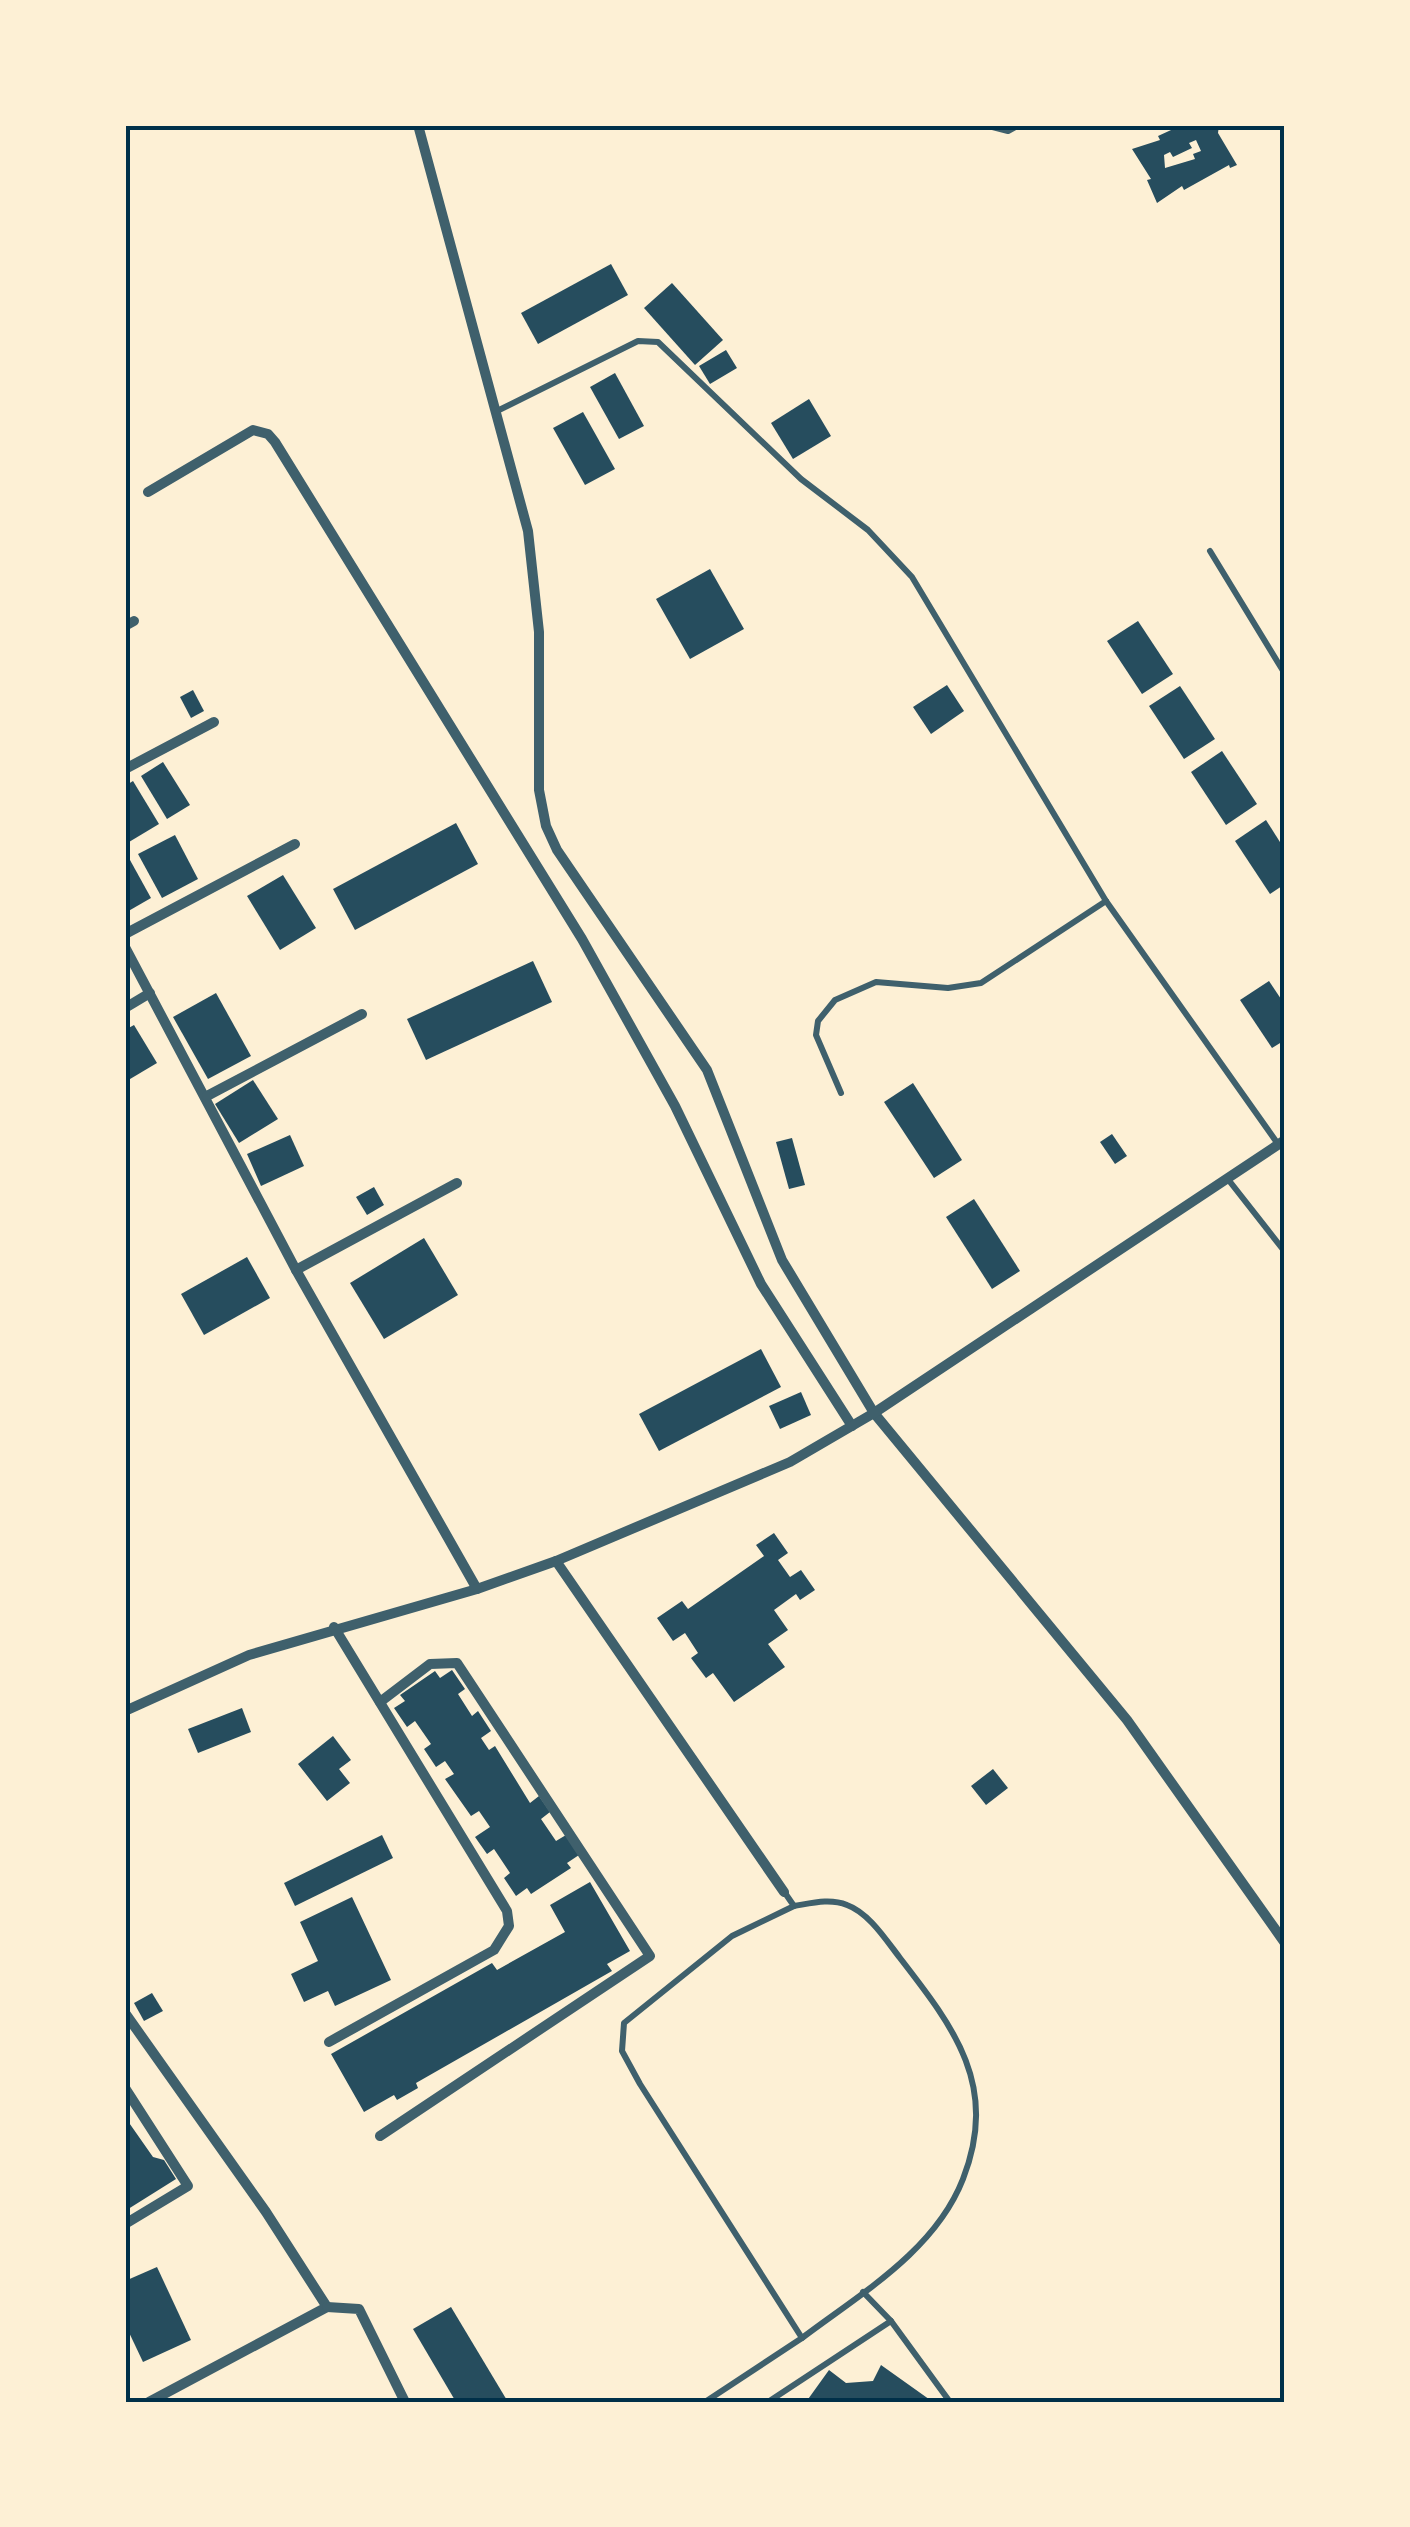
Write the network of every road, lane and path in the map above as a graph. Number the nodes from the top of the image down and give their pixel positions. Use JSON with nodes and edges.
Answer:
{"nodes":[{"id":1,"x":418,"y":125,"type":"edge"},
{"id":2,"x":985,"y":125,"type":"edge"},
{"id":3,"x":1020,"y":125,"type":"edge"},
{"id":4,"x":494,"y":412,"type":"junction"},
{"id":5,"x":148,"y":492,"type":"dead end"},
{"id":6,"x":1210,"y":551,"type":"dead end"},
{"id":7,"x":1285,"y":674,"type":"edge"},
{"id":8,"x":214,"y":722,"type":"dead end"},
{"id":9,"x":125,"y":769,"type":"edge"},
{"id":10,"x":295,"y":844,"type":"dead end"},
{"id":11,"x":1106,"y":901,"type":"junction"},
{"id":12,"x":125,"y":934,"type":"edge"},
{"id":13,"x":125,"y":947,"type":"edge"},
{"id":14,"x":150,"y":993,"type":"junction"},
{"id":15,"x":125,"y":1008,"type":"edge"},
{"id":16,"x":362,"y":1014,"type":"dead end"},
{"id":17,"x":841,"y":1093,"type":"dead end"},
{"id":18,"x":207,"y":1096,"type":"junction"},
{"id":19,"x":1282,"y":1142,"type":"edge"},
{"id":20,"x":1227,"y":1178,"type":"junction"},
{"id":21,"x":457,"y":1183,"type":"dead end"},
{"id":22,"x":1285,"y":1252,"type":"edge"},
{"id":23,"x":296,"y":1270,"type":"junction"},
{"id":24,"x":874,"y":1413,"type":"junction"},
{"id":25,"x":852,"y":1426,"type":"junction"},
{"id":26,"x":556,"y":1561,"type":"junction"},
{"id":27,"x":477,"y":1590,"type":"junction"},
{"id":28,"x":334,"y":1627,"type":"junction"},
{"id":29,"x":380,"y":1702,"type":"junction"},
{"id":30,"x":125,"y":1711,"type":"edge"},
{"id":31,"x":784,"y":1892,"type":"joint"},
{"id":32,"x":794,"y":1906,"type":"junction"},
{"id":33,"x":1285,"y":1944,"type":"edge"},
{"id":34,"x":125,"y":2013,"type":"edge"},
{"id":35,"x":329,"y":2042,"type":"dead end"},
{"id":36,"x":125,"y":2088,"type":"edge"},
{"id":37,"x":380,"y":2136,"type":"dead end"},
{"id":38,"x":125,"y":2224,"type":"edge"},
{"id":39,"x":863,"y":2292,"type":"junction"},
{"id":40,"x":327,"y":2307,"type":"junction"},
{"id":41,"x":892,"y":2321,"type":"junction"},
{"id":42,"x":802,"y":2338,"type":"junction"},
{"id":43,"x":148,"y":2402,"type":"edge"},
{"id":44,"x":406,"y":2402,"type":"edge"},
{"id":45,"x":705,"y":2402,"type":"edge"},
{"id":46,"x":768,"y":2402,"type":"edge"},
{"id":47,"x":950,"y":2402,"type":"edge"}],
"edges":[{"from":1,"to":4,"type":"street"},
{"from":2,"to":3,"type":"lane"},
{"from":4,"to":11,"type":"lane"},
{"from":4,"to":24,"type":"street"},
{"from":5,"to":25,"type":"street"},
{"from":6,"to":7,"type":"lane"},
{"from":8,"to":9,"type":"street"},
{"from":10,"to":12,"type":"street"},
{"from":11,"to":17,"type":"lane"},
{"from":11,"to":19,"type":"lane"},
{"from":13,"to":14,"type":"street"},
{"from":14,"to":15,"type":"street"},
{"from":14,"to":18,"type":"street"},
{"from":16,"to":18,"type":"street"},
{"from":18,"to":23,"type":"street"},
{"from":19,"to":20,"type":"street"},
{"from":20,"to":22,"type":"lane"},
{"from":20,"to":24,"type":"street"},
{"from":21,"to":23,"type":"street"},
{"from":23,"to":27,"type":"street"},
{"from":24,"to":25,"type":"street"},
{"from":24,"to":33,"type":"street"},
{"from":25,"to":26,"type":"street"},
{"from":26,"to":27,"type":"street"},
{"from":26,"to":31,"type":"street"},
{"from":27,"to":28,"type":"street"},
{"from":28,"to":29,"type":"street"},
{"from":28,"to":30,"type":"street"},
{"from":29,"to":35,"type":"street"},
{"from":29,"to":37,"type":"street"},
{"from":31,"to":32,"type":"lane"},
{"from":32,"to":39,"type":"lane"},
{"from":32,"to":42,"type":"lane"},
{"from":34,"to":40,"type":"street"},
{"from":36,"to":38,"type":"street"},
{"from":39,"to":41,"type":"lane"},
{"from":39,"to":42,"type":"lane"},
{"from":40,"to":43,"type":"street"},
{"from":40,"to":44,"type":"street"},
{"from":41,"to":46,"type":"lane"},
{"from":41,"to":47,"type":"lane"},
{"from":42,"to":45,"type":"lane"}]}
